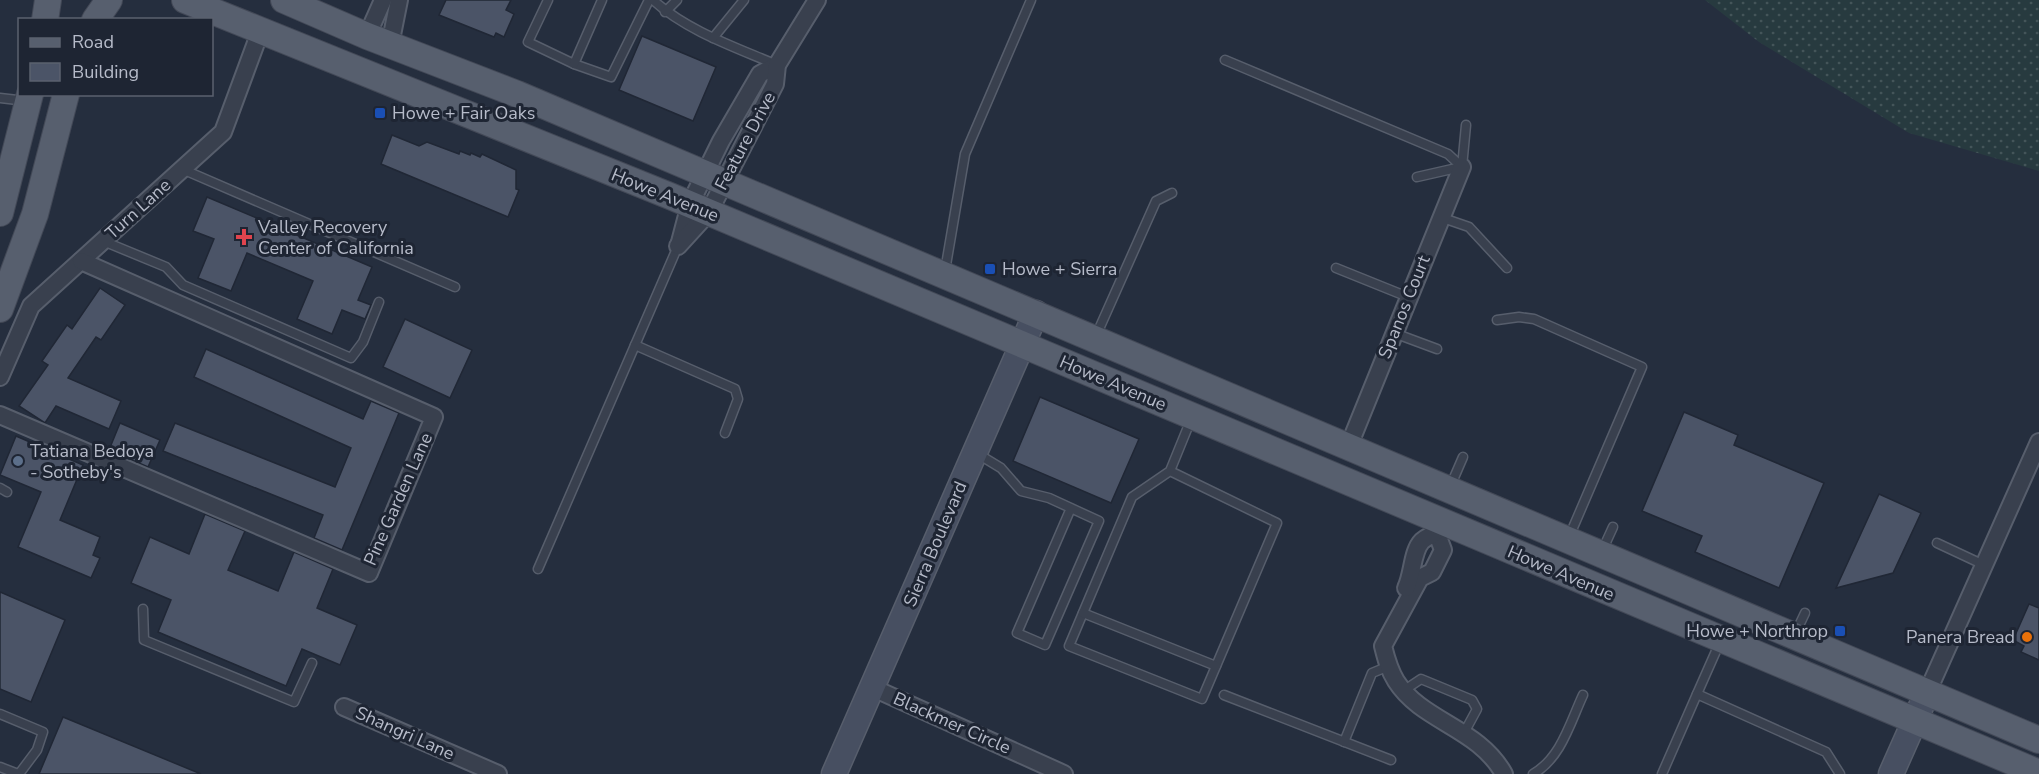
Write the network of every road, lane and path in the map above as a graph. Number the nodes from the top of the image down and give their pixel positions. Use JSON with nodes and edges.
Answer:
{"nodes":[{"id":1,"x":48,"y":0,"type":"edge"},
{"id":2,"x":84,"y":0,"type":"edge"},
{"id":3,"x":109,"y":0,"type":"edge"},
{"id":4,"x":185,"y":0,"type":"edge"},
{"id":5,"x":284,"y":0,"type":"edge"},
{"id":6,"x":383,"y":0,"type":"edge"},
{"id":7,"x":399,"y":0,"type":"edge"},
{"id":8,"x":548,"y":0,"type":"edge"},
{"id":9,"x":602,"y":0,"type":"edge"},
{"id":10,"x":651,"y":0,"type":"edge"},
{"id":11,"x":676,"y":0,"type":"edge"},
{"id":12,"x":744,"y":0,"type":"edge"},
{"id":13,"x":817,"y":0,"type":"edge"},
{"id":14,"x":1031,"y":0,"type":"edge"},
{"id":15,"x":665,"y":12,"type":"junction"},
{"id":16,"x":45,"y":18,"type":"edge"},
{"id":17,"x":81,"y":18,"type":"edge"},
{"id":18,"x":96,"y":18,"type":"edge"},
{"id":19,"x":260,"y":32,"type":"junction"},
{"id":20,"x":712,"y":38,"type":"junction"},
{"id":21,"x":379,"y":41,"type":"junction"},
{"id":22,"x":1225,"y":60,"type":"dead end"},
{"id":23,"x":574,"y":64,"type":"junction"},
{"id":24,"x":777,"y":65,"type":"junction"},
{"id":25,"x":65,"y":96,"type":"edge"},
{"id":26,"x":0,"y":98,"type":"edge"},
{"id":27,"x":30,"y":98,"type":"edge"},
{"id":28,"x":1466,"y":125,"type":"dead end"},
{"id":29,"x":1462,"y":167,"type":"junction"},
{"id":30,"x":182,"y":169,"type":"junction"},
{"id":31,"x":714,"y":177,"type":"junction"},
{"id":32,"x":1418,"y":177,"type":"dead end"},
{"id":33,"x":1172,"y":193,"type":"dead end"},
{"id":34,"x":699,"y":208,"type":"junction"},
{"id":35,"x":0,"y":213,"type":"edge"},
{"id":36,"x":1440,"y":217,"type":"junction"},
{"id":37,"x":103,"y":241,"type":"junction"},
{"id":38,"x":678,"y":246,"type":"joint"},
{"id":39,"x":81,"y":261,"type":"junction"},
{"id":40,"x":1336,"y":268,"type":"dead end"},
{"id":41,"x":1507,"y":268,"type":"dead end"},
{"id":42,"x":945,"y":274,"type":"junction"},
{"id":43,"x":455,"y":287,"type":"dead end"},
{"id":44,"x":1408,"y":297,"type":"junction"},
{"id":45,"x":380,"y":302,"type":"dead end"},
{"id":46,"x":0,"y":309,"type":"edge"},
{"id":47,"x":1036,"y":313,"type":"junction"},
{"id":48,"x":1497,"y":320,"type":"dead end"},
{"id":49,"x":1394,"y":333,"type":"junction"},
{"id":50,"x":1095,"y":338,"type":"junction"},
{"id":51,"x":1022,"y":344,"type":"junction"},
{"id":52,"x":635,"y":345,"type":"junction"},
{"id":53,"x":1437,"y":349,"type":"dead end"},
{"id":54,"x":0,"y":377,"type":"edge"},
{"id":55,"x":0,"y":416,"type":"edge"},
{"id":56,"x":1191,"y":416,"type":"junction"},
{"id":57,"x":724,"y":433,"type":"dead end"},
{"id":58,"x":2039,"y":442,"type":"edge"},
{"id":59,"x":1348,"y":448,"type":"junction"},
{"id":60,"x":975,"y":453,"type":"junction"},
{"id":61,"x":1463,"y":457,"type":"dead end"},
{"id":62,"x":1170,"y":471,"type":"junction"},
{"id":63,"x":1448,"y":490,"type":"junction"},
{"id":64,"x":1071,"y":508,"type":"junction"},
{"id":65,"x":1613,"y":527,"type":"dead end"},
{"id":66,"x":1439,"y":528,"type":"junction"},
{"id":67,"x":1567,"y":541,"type":"junction"},
{"id":68,"x":1937,"y":543,"type":"dead end"},
{"id":69,"x":1600,"y":555,"type":"junction"},
{"id":70,"x":1984,"y":565,"type":"junction"},
{"id":71,"x":538,"y":569,"type":"dead end"},
{"id":72,"x":143,"y":609,"type":"dead end"},
{"id":73,"x":1083,"y":612,"type":"junction"},
{"id":74,"x":1804,"y":613,"type":"dead end"},
{"id":75,"x":1794,"y":636,"type":"junction"},
{"id":76,"x":1722,"y":639,"type":"junction"},
{"id":77,"x":312,"y":663,"type":"dead end"},
{"id":78,"x":1216,"y":666,"type":"junction"},
{"id":79,"x":1389,"y":666,"type":"junction"},
{"id":80,"x":873,"y":688,"type":"junction"},
{"id":81,"x":1403,"y":691,"type":"junction"},
{"id":82,"x":1927,"y":693,"type":"junction"},
{"id":83,"x":1224,"y":694,"type":"dead end"},
{"id":84,"x":1697,"y":694,"type":"junction"},
{"id":85,"x":1583,"y":695,"type":"dead end"},
{"id":86,"x":344,"y":707,"type":"dead end"},
{"id":87,"x":0,"y":714,"type":"edge"},
{"id":88,"x":1915,"y":720,"type":"junction"},
{"id":89,"x":1464,"y":733,"type":"junction"},
{"id":90,"x":2039,"y":740,"type":"edge"},
{"id":91,"x":1344,"y":742,"type":"junction"},
{"id":92,"x":1390,"y":760,"type":"dead end"},
{"id":93,"x":0,"y":767,"type":"edge"},
{"id":94,"x":1052,"y":772,"type":"edge"},
{"id":95,"x":2039,"y":773,"type":"edge"},
{"id":96,"x":18,"y":774,"type":"edge"},
{"id":97,"x":498,"y":774,"type":"edge"},
{"id":98,"x":834,"y":774,"type":"edge"},
{"id":99,"x":1504,"y":774,"type":"edge"},
{"id":100,"x":1533,"y":774,"type":"edge"},
{"id":101,"x":1662,"y":774,"type":"edge"},
{"id":102,"x":1840,"y":774,"type":"edge"},
{"id":103,"x":1891,"y":774,"type":"edge"}],
"edges":[{"from":1,"to":16,"type":"main road"},
{"from":2,"to":17,"type":"main road"},
{"from":3,"to":18,"type":"main road"},
{"from":4,"to":19,"type":"main road","name":"Howe Avenue"},
{"from":5,"to":21,"type":"main road","name":"Howe Avenue"},
{"from":6,"to":21,"type":"street"},
{"from":7,"to":21,"type":"street"},
{"from":8,"to":23,"type":"lane"},
{"from":9,"to":23,"type":"lane"},
{"from":10,"to":15,"type":"lane"},
{"from":10,"to":23,"type":"lane"},
{"from":11,"to":15,"type":"lane"},
{"from":12,"to":20,"type":"lane"},
{"from":13,"to":24,"type":"street","name":"Feature Drive"},
{"from":14,"to":42,"type":"lane"},
{"from":15,"to":20,"type":"lane"},
{"from":19,"to":30,"type":"street","name":"Turn Lane"},
{"from":19,"to":34,"type":"main road","name":"Howe Avenue"},
{"from":20,"to":24,"type":"lane"},
{"from":21,"to":31,"type":"main road","name":"Howe Avenue"},
{"from":22,"to":29,"type":"lane"},
{"from":24,"to":31,"type":"street","name":"Feature Drive"},
{"from":25,"to":46,"type":"main road"},
{"from":26,"to":27,"type":"lane"},
{"from":27,"to":35,"type":"main road"},
{"from":28,"to":29,"type":"lane"},
{"from":29,"to":32,"type":"lane"},
{"from":29,"to":36,"type":"street","name":"Spanos Court"},
{"from":30,"to":37,"type":"street","name":"Turn Lane"},
{"from":30,"to":43,"type":"lane"},
{"from":31,"to":34,"type":"street","name":"Feature Drive"},
{"from":31,"to":42,"type":"main road","name":"Howe Avenue"},
{"from":33,"to":50,"type":"lane"},
{"from":34,"to":38,"type":"street","name":"Feature Drive"},
{"from":34,"to":51,"type":"main road","name":"Howe Avenue"},
{"from":36,"to":41,"type":"lane"},
{"from":36,"to":44,"type":"street","name":"Spanos Court"},
{"from":37,"to":39,"type":"street","name":"Turn Lane"},
{"from":37,"to":45,"type":"lane"},
{"from":38,"to":52,"type":"lane"},
{"from":39,"to":54,"type":"street","name":"Turn Lane"},
{"from":39,"to":55,"type":"street","name":"Pine Garden Lane"},
{"from":40,"to":44,"type":"lane"},
{"from":42,"to":47,"type":"main road","name":"Howe Avenue"},
{"from":44,"to":49,"type":"street","name":"Spanos Court"},
{"from":47,"to":50,"type":"main road","name":"Howe Avenue"},
{"from":47,"to":51,"type":"street","name":"Sierra Boulevard"},
{"from":48,"to":67,"type":"lane"},
{"from":49,"to":53,"type":"lane"},
{"from":49,"to":59,"type":"street","name":"Spanos Court"},
{"from":50,"to":59,"type":"main road","name":"Howe Avenue"},
{"from":51,"to":56,"type":"main road","name":"Howe Avenue"},
{"from":51,"to":60,"type":"street","name":"Sierra Boulevard"},
{"from":52,"to":57,"type":"lane"},
{"from":52,"to":71,"type":"lane"},
{"from":56,"to":59,"type":"main road"},
{"from":56,"to":62,"type":"lane"},
{"from":56,"to":66,"type":"main road","name":"Howe Avenue"},
{"from":58,"to":70,"type":"street"},
{"from":59,"to":63,"type":"main road","name":"Howe Avenue"},
{"from":60,"to":64,"type":"lane"},
{"from":60,"to":80,"type":"street","name":"Sierra Boulevard"},
{"from":61,"to":63,"type":"lane"},
{"from":62,"to":73,"type":"lane"},
{"from":62,"to":78,"type":"lane"},
{"from":63,"to":67,"type":"main road","name":"Howe Avenue"},
{"from":64,"to":64,"type":"lane"},
{"from":65,"to":69,"type":"lane"},
{"from":66,"to":67,"type":"main road"},
{"from":66,"to":76,"type":"main road","name":"Howe Avenue"},
{"from":66,"to":79,"type":"street"},
{"from":67,"to":69,"type":"main road","name":"Howe Avenue"},
{"from":68,"to":70,"type":"lane"},
{"from":69,"to":75,"type":"main road","name":"Howe Avenue"},
{"from":70,"to":82,"type":"street"},
{"from":72,"to":77,"type":"lane"},
{"from":73,"to":78,"type":"lane"},
{"from":73,"to":78,"type":"lane"},
{"from":74,"to":75,"type":"lane"},
{"from":75,"to":82,"type":"main road","name":"Howe Avenue"},
{"from":76,"to":84,"type":"lane"},
{"from":76,"to":88,"type":"main road","name":"Howe Avenue"},
{"from":79,"to":81,"type":"street"},
{"from":79,"to":91,"type":"lane"},
{"from":80,"to":94,"type":"street","name":"Blackmer Circle"},
{"from":80,"to":98,"type":"street","name":"Sierra Boulevard"},
{"from":81,"to":89,"type":"street"},
{"from":81,"to":89,"type":"lane"},
{"from":82,"to":88,"type":"street"},
{"from":82,"to":90,"type":"main road","name":"Howe Avenue"},
{"from":83,"to":91,"type":"lane"},
{"from":84,"to":101,"type":"lane"},
{"from":84,"to":102,"type":"lane"},
{"from":85,"to":100,"type":"lane"},
{"from":86,"to":97,"type":"street","name":"Shangri Lane"},
{"from":87,"to":96,"type":"lane"},
{"from":88,"to":95,"type":"main road","name":"Howe Avenue"},
{"from":88,"to":103,"type":"street"},
{"from":89,"to":99,"type":"street"},
{"from":91,"to":92,"type":"lane"},
{"from":93,"to":96,"type":"lane"}]}
